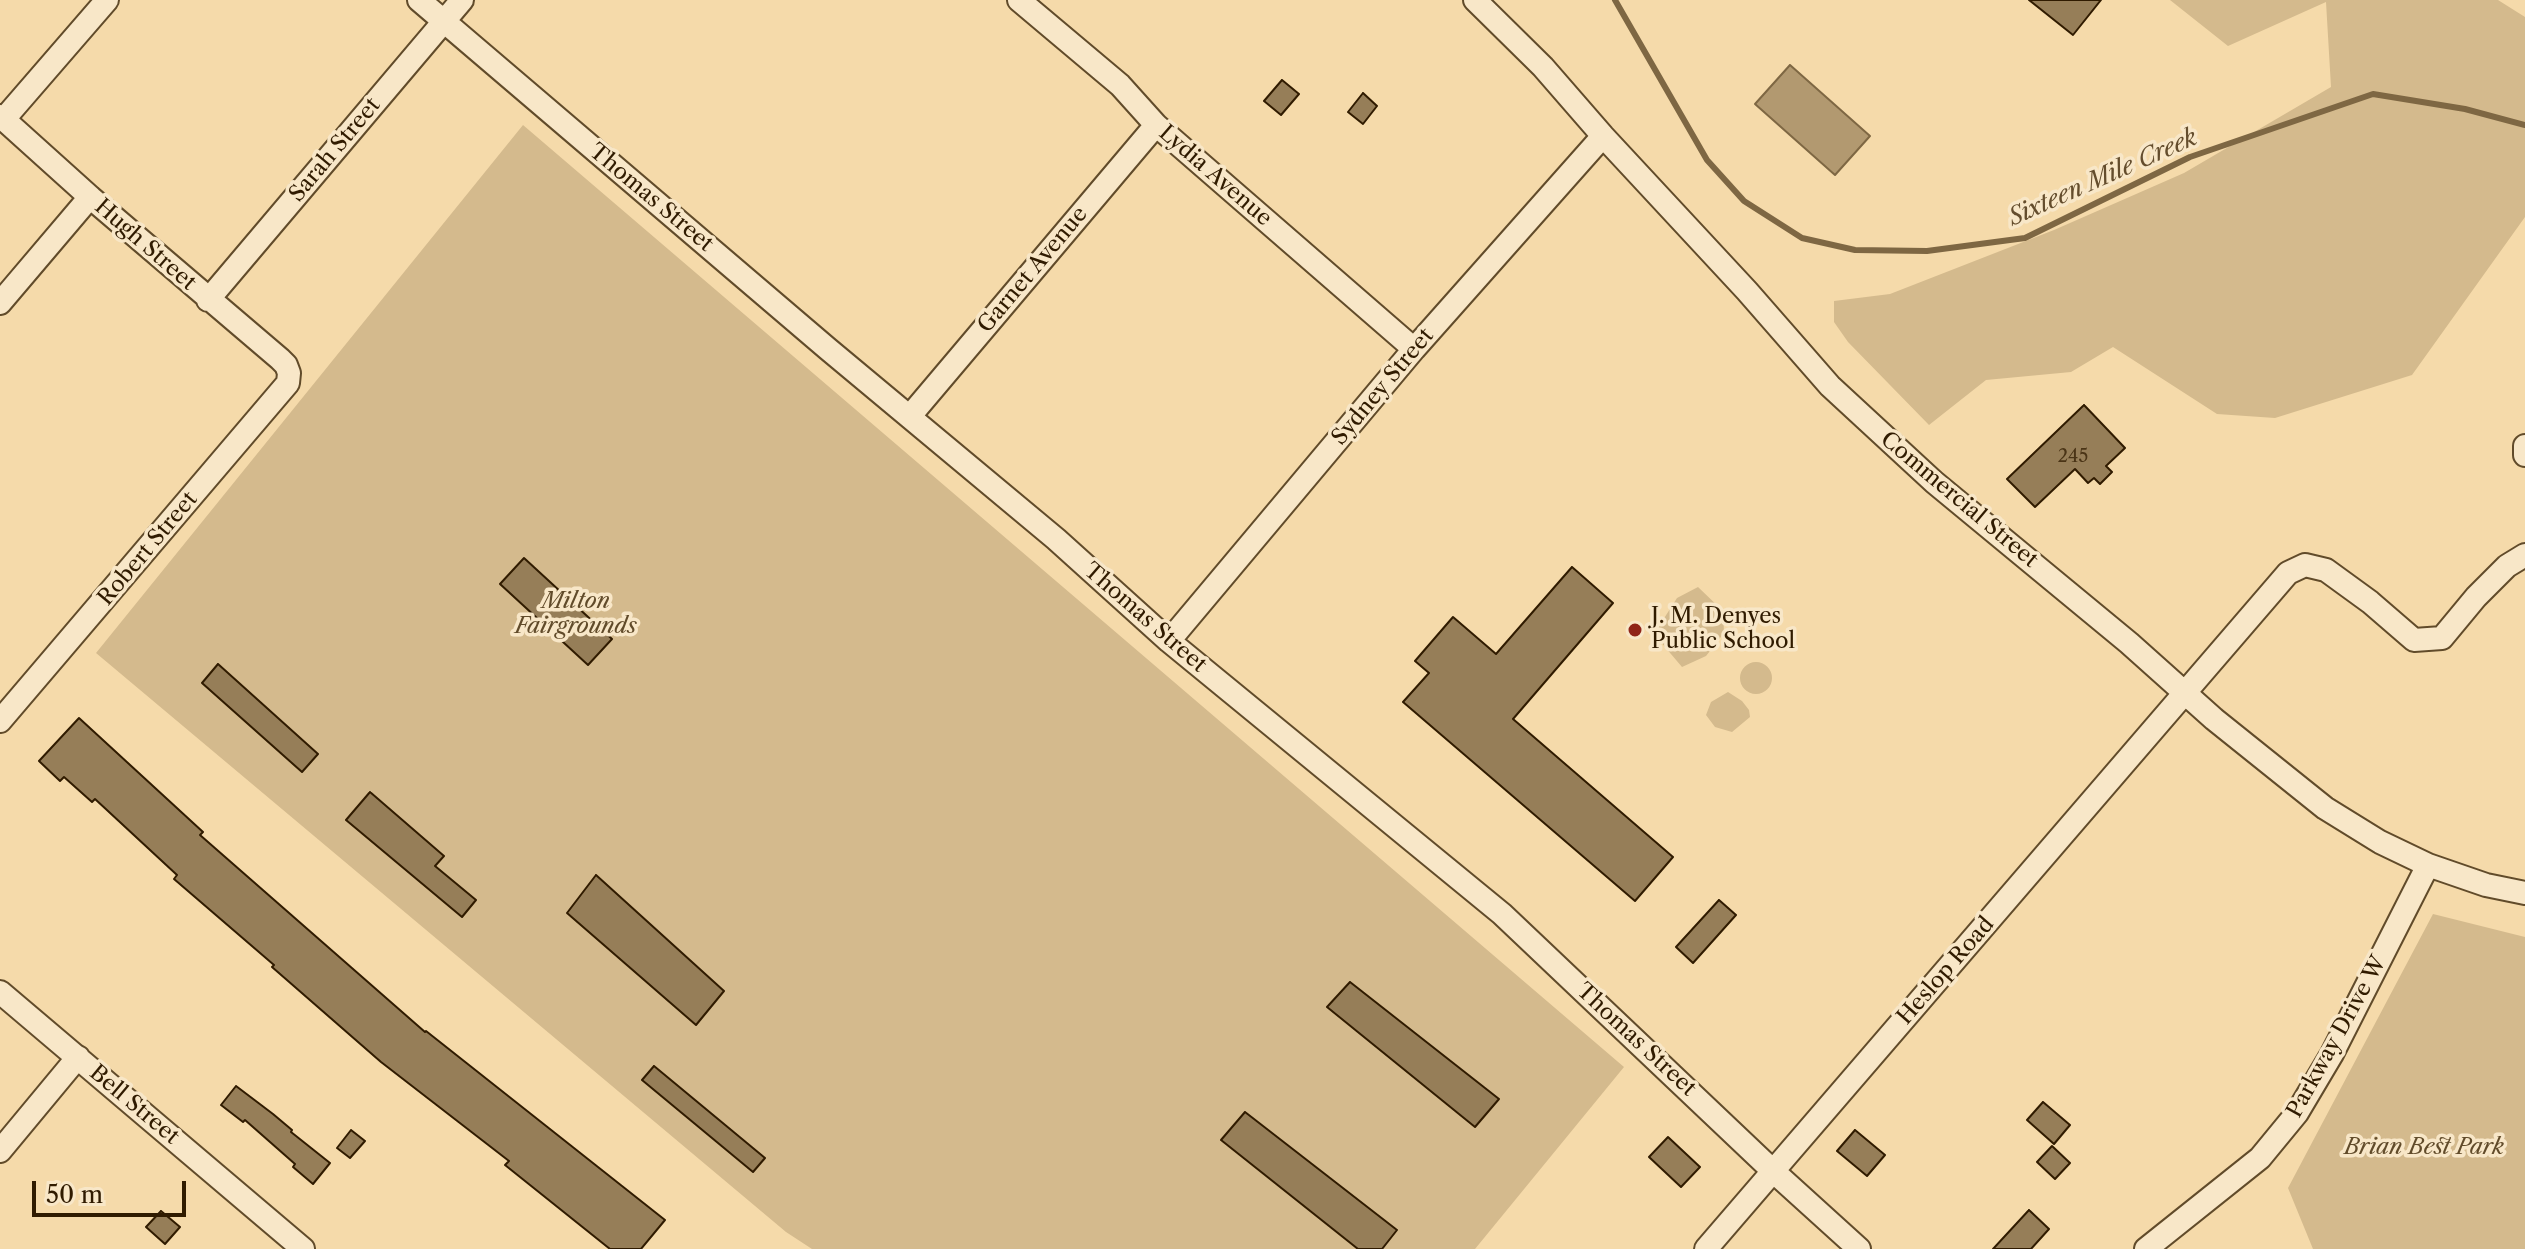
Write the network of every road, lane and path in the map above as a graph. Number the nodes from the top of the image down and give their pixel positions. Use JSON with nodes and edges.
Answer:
{"nodes":[{"id":1,"x":107,"y":0,"type":"edge"},
{"id":2,"x":419,"y":0,"type":"edge"},
{"id":3,"x":462,"y":0,"type":"edge"},
{"id":4,"x":1019,"y":0,"type":"edge"},
{"id":5,"x":1475,"y":0,"type":"edge"},
{"id":6,"x":444,"y":22,"type":"junction"},
{"id":7,"x":2,"y":117,"type":"edge"},
{"id":8,"x":1156,"y":125,"type":"junction"},
{"id":9,"x":1603,"y":136,"type":"junction"},
{"id":10,"x":90,"y":197,"type":"junction"},
{"id":11,"x":208,"y":300,"type":"junction"},
{"id":12,"x":0,"y":303,"type":"edge"},
{"id":13,"x":1414,"y":349,"type":"junction"},
{"id":14,"x":289,"y":373,"type":"joint"},
{"id":15,"x":910,"y":416,"type":"junction"},
{"id":16,"x":2525,"y":446,"type":"edge"},
{"id":17,"x":2525,"y":455,"type":"edge"},
{"id":18,"x":2525,"y":555,"type":"edge"},
{"id":19,"x":1169,"y":641,"type":"junction"},
{"id":20,"x":2185,"y":693,"type":"junction"},
{"id":21,"x":0,"y":721,"type":"edge"},
{"id":22,"x":2428,"y":865,"type":"junction"},
{"id":23,"x":2525,"y":893,"type":"edge"},
{"id":24,"x":0,"y":992,"type":"edge"},
{"id":25,"x":78,"y":1057,"type":"junction"},
{"id":26,"x":0,"y":1151,"type":"edge"},
{"id":27,"x":1773,"y":1171,"type":"junction"},
{"id":28,"x":303,"y":1249,"type":"edge"},
{"id":29,"x":1706,"y":1249,"type":"edge"},
{"id":30,"x":1859,"y":1249,"type":"edge"},
{"id":31,"x":2146,"y":1249,"type":"edge"}],
"edges":[{"from":1,"to":7,"type":"street"},
{"from":2,"to":6,"type":"street","name":"Thomas Street"},
{"from":3,"to":6,"type":"street","name":"Sarah Street"},
{"from":4,"to":8,"type":"street","name":"Lydia Avenue"},
{"from":5,"to":9,"type":"street","name":"Commercial Street"},
{"from":6,"to":11,"type":"street","name":"Sarah Street"},
{"from":6,"to":15,"type":"street","name":"Thomas Street"},
{"from":7,"to":10,"type":"street","name":"Hugh Street"},
{"from":8,"to":13,"type":"street","name":"Lydia Avenue"},
{"from":8,"to":15,"type":"street","name":"Garnet Avenue"},
{"from":9,"to":13,"type":"street","name":"Sydney Street"},
{"from":9,"to":20,"type":"street","name":"Commercial Street"},
{"from":10,"to":11,"type":"street","name":"Hugh Street"},
{"from":10,"to":12,"type":"street"},
{"from":11,"to":14,"type":"street","name":"Hugh Street"},
{"from":13,"to":19,"type":"street","name":"Sydney Street"},
{"from":14,"to":21,"type":"street","name":"Robert Street"},
{"from":15,"to":19,"type":"street","name":"Thomas Street"},
{"from":16,"to":17,"type":"street"},
{"from":18,"to":20,"type":"street","name":"Heslop Road"},
{"from":19,"to":27,"type":"street","name":"Thomas Street"},
{"from":20,"to":22,"type":"street","name":"Commercial Street"},
{"from":20,"to":27,"type":"street","name":"Heslop Road"},
{"from":22,"to":23,"type":"street","name":"Commercial Street"},
{"from":22,"to":31,"type":"street","name":"Parkway Drive W"},
{"from":24,"to":25,"type":"street","name":"Bell Street"},
{"from":25,"to":26,"type":"street"},
{"from":25,"to":28,"type":"street","name":"Bell Street"},
{"from":27,"to":29,"type":"street","name":"Heslop Road"},
{"from":27,"to":30,"type":"street","name":"Thomas Street"}]}
